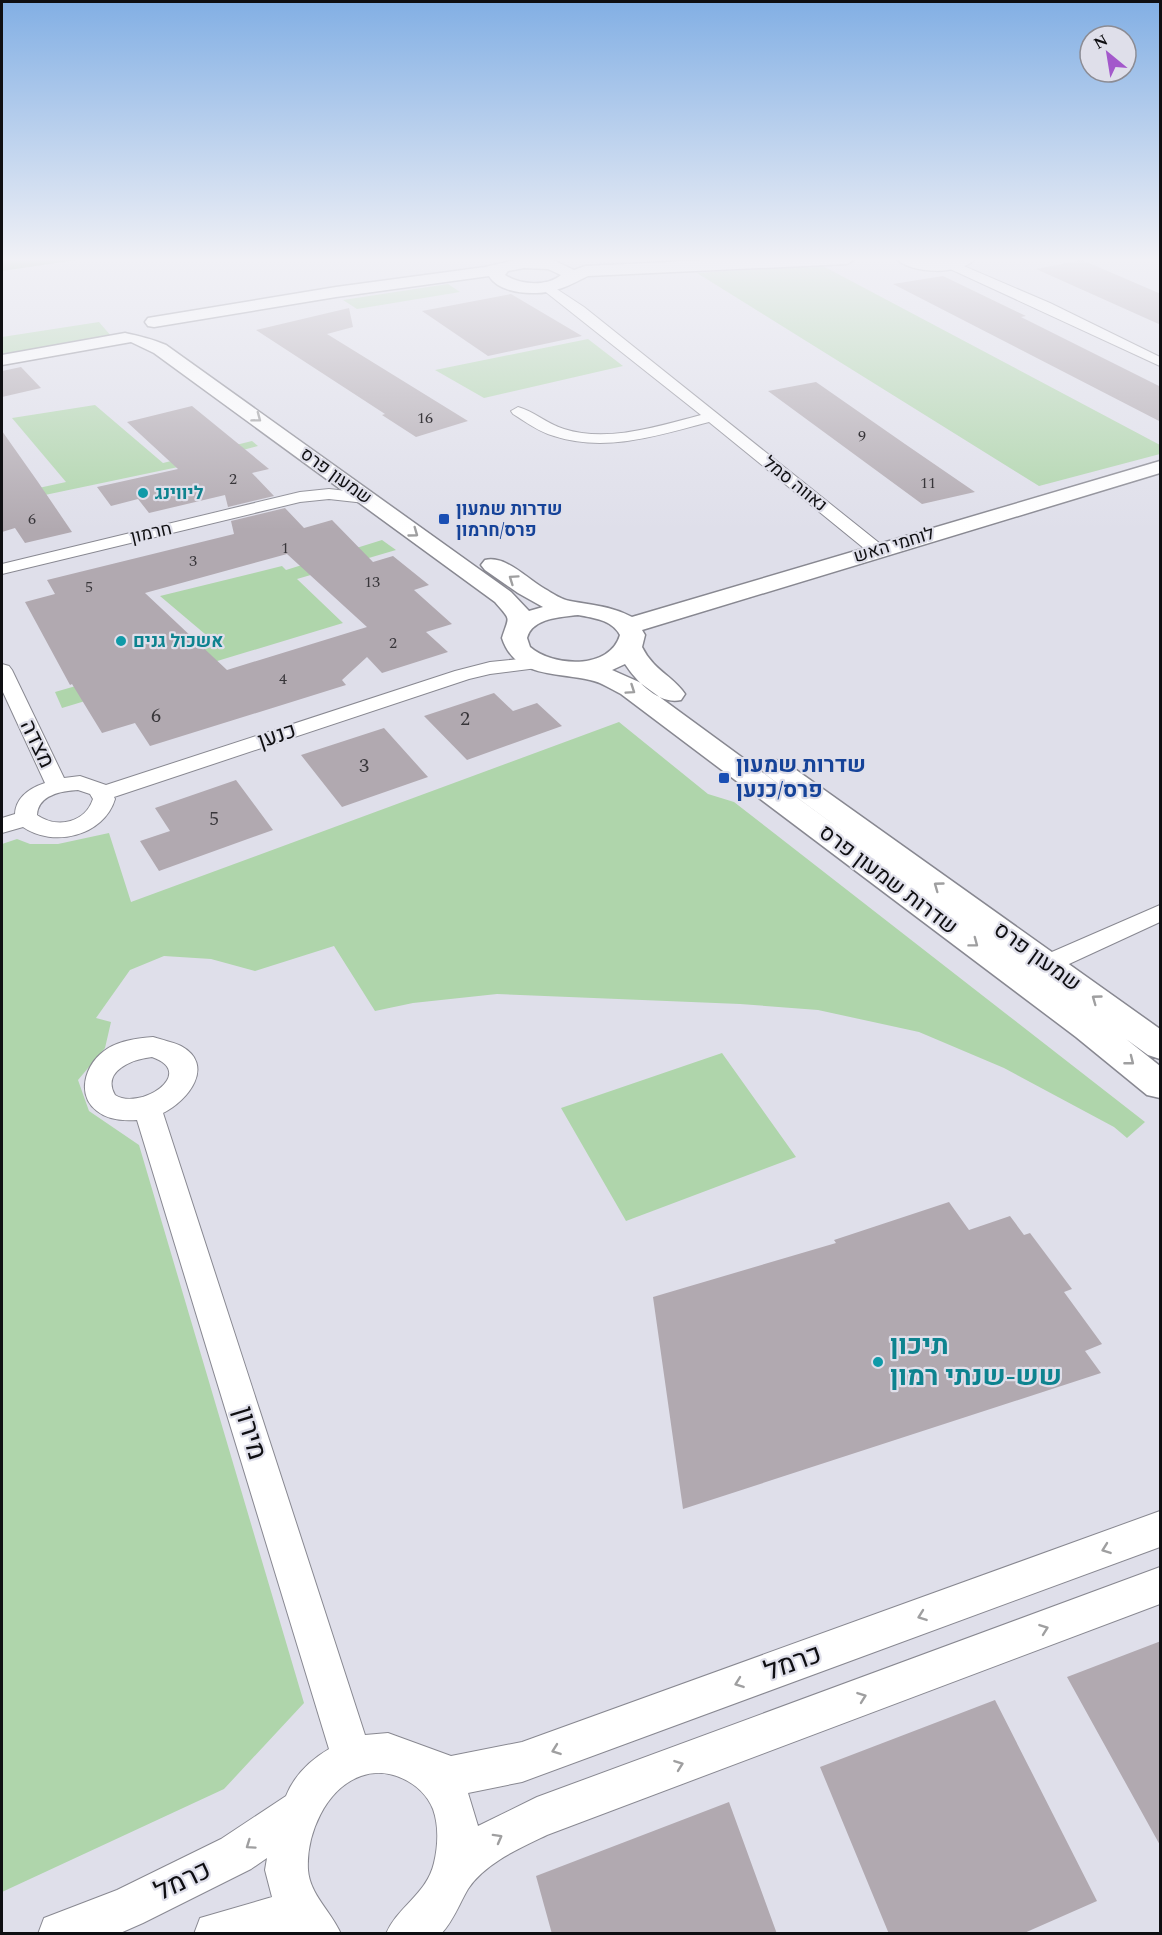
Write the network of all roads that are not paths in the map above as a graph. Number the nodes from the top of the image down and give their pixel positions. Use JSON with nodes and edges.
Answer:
{"nodes":[{"id":1,"x":59,"y":349,"type":"edge"},
{"id":2,"x":160,"y":349,"type":"edge"},
{"id":3,"x":188,"y":349,"type":"edge"},
{"id":4,"x":628,"y":349,"type":"edge"},
{"id":5,"x":1135,"y":349,"type":"edge"},
{"id":6,"x":2,"y":360,"type":"edge"},
{"id":7,"x":1161,"y":362,"type":"edge"},
{"id":8,"x":518,"y":411,"type":"dead end"},
{"id":9,"x":713,"y":417,"type":"junction"},
{"id":10,"x":1161,"y":467,"type":"edge"},
{"id":11,"x":326,"y":470,"type":"junction"},
{"id":12,"x":300,"y":497,"type":"junction"},
{"id":13,"x":365,"y":498,"type":"junction"},
{"id":14,"x":877,"y":550,"type":"junction"},
{"id":15,"x":2,"y":569,"type":"edge"},
{"id":16,"x":563,"y":608,"type":"junction"},
{"id":17,"x":519,"y":632,"type":"junction"},
{"id":18,"x":629,"y":637,"type":"junction"},
{"id":19,"x":538,"y":663,"type":"junction"},
{"id":20,"x":2,"y":670,"type":"edge"},
{"id":21,"x":577,"y":670,"type":"junction"},
{"id":22,"x":451,"y":678,"type":"junction"},
{"id":23,"x":57,"y":786,"type":"junction"},
{"id":24,"x":104,"y":793,"type":"junction"},
{"id":25,"x":26,"y":818,"type":"junction"},
{"id":26,"x":2,"y":826,"type":"edge"},
{"id":27,"x":1161,"y":913,"type":"edge"},
{"id":28,"x":1047,"y":964,"type":"junction"},
{"id":29,"x":1161,"y":1046,"type":"edge"},
{"id":30,"x":1161,"y":1085,"type":"edge"},
{"id":31,"x":148,"y":1109,"type":"dead end"},
{"id":32,"x":1161,"y":1529,"type":"edge"},
{"id":33,"x":1161,"y":1586,"type":"edge"},
{"id":34,"x":352,"y":1758,"type":"junction"},
{"id":35,"x":423,"y":1767,"type":"junction"},
{"id":36,"x":298,"y":1812,"type":"junction"},
{"id":37,"x":453,"y":1874,"type":"junction"},
{"id":38,"x":309,"y":1922,"type":"edge"},
{"id":39,"x":60,"y":1934,"type":"edge"},
{"id":40,"x":216,"y":1934,"type":"edge"},
{"id":41,"x":408,"y":1934,"type":"edge"}],
"edges":[{"from":1,"to":6,"type":"street"},
{"from":2,"to":11,"type":"street","name":"שמעון פרס","one_way":true},
{"from":16,"to":3,"type":"street","name":"שמעון פרס","one_way":true},
{"from":4,"to":9,"type":"street","name":"נאווה סמל"},
{"from":5,"to":7,"type":"street"},
{"from":8,"to":9,"type":"street"},
{"from":9,"to":14,"type":"street","name":"נאווה סמל"},
{"from":10,"to":14,"type":"street","name":"לוחמי האש"},
{"from":11,"to":12,"type":"street","name":"חרמון"},
{"from":11,"to":13,"type":"street","name":"שמעון פרס"},
{"from":12,"to":13,"type":"street","name":"חרמון"},
{"from":12,"to":15,"type":"street","name":"חרמון"},
{"from":13,"to":17,"type":"street","name":"שמעון פרס","one_way":true},
{"from":14,"to":18,"type":"street","name":"לוחמי האש"},
{"from":16,"to":17,"type":"street"},
{"from":16,"to":18,"type":"street"},
{"from":17,"to":19,"type":"street","name":"שמעון פרס"},
{"from":17,"to":22,"type":"street","name":"כנען"},
{"from":18,"to":21,"type":"street","name":"לוחמי האש"},
{"from":28,"to":18,"type":"street","name":"שמעון פרס","one_way":true},
{"from":19,"to":21,"type":"street","name":"שדרות שמעון פרס"},
{"from":19,"to":22,"type":"street","name":"כנען"},
{"from":20,"to":23,"type":"street","name":"מצדה"},
{"from":21,"to":30,"type":"street","name":"שדרות שמעון פרס","one_way":true},
{"from":22,"to":24,"type":"street","name":"כנען"},
{"from":23,"to":24,"type":"street"},
{"from":23,"to":25,"type":"street"},
{"from":24,"to":25,"type":"street"},
{"from":25,"to":26,"type":"street"},
{"from":27,"to":28,"type":"street"},
{"from":29,"to":28,"type":"street","name":"שמעון פרס","one_way":true},
{"from":31,"to":34,"type":"street","name":"מירון"},
{"from":32,"to":35,"type":"street","name":"כרמל","one_way":true},
{"from":37,"to":33,"type":"street","one_way":true},
{"from":34,"to":35,"type":"street"},
{"from":34,"to":36,"type":"street"},
{"from":35,"to":37,"type":"street"},
{"from":36,"to":38,"type":"street"},
{"from":36,"to":39,"type":"street","name":"כרמל","one_way":true},
{"from":37,"to":41,"type":"street"},
{"from":38,"to":40,"type":"street"}]}
